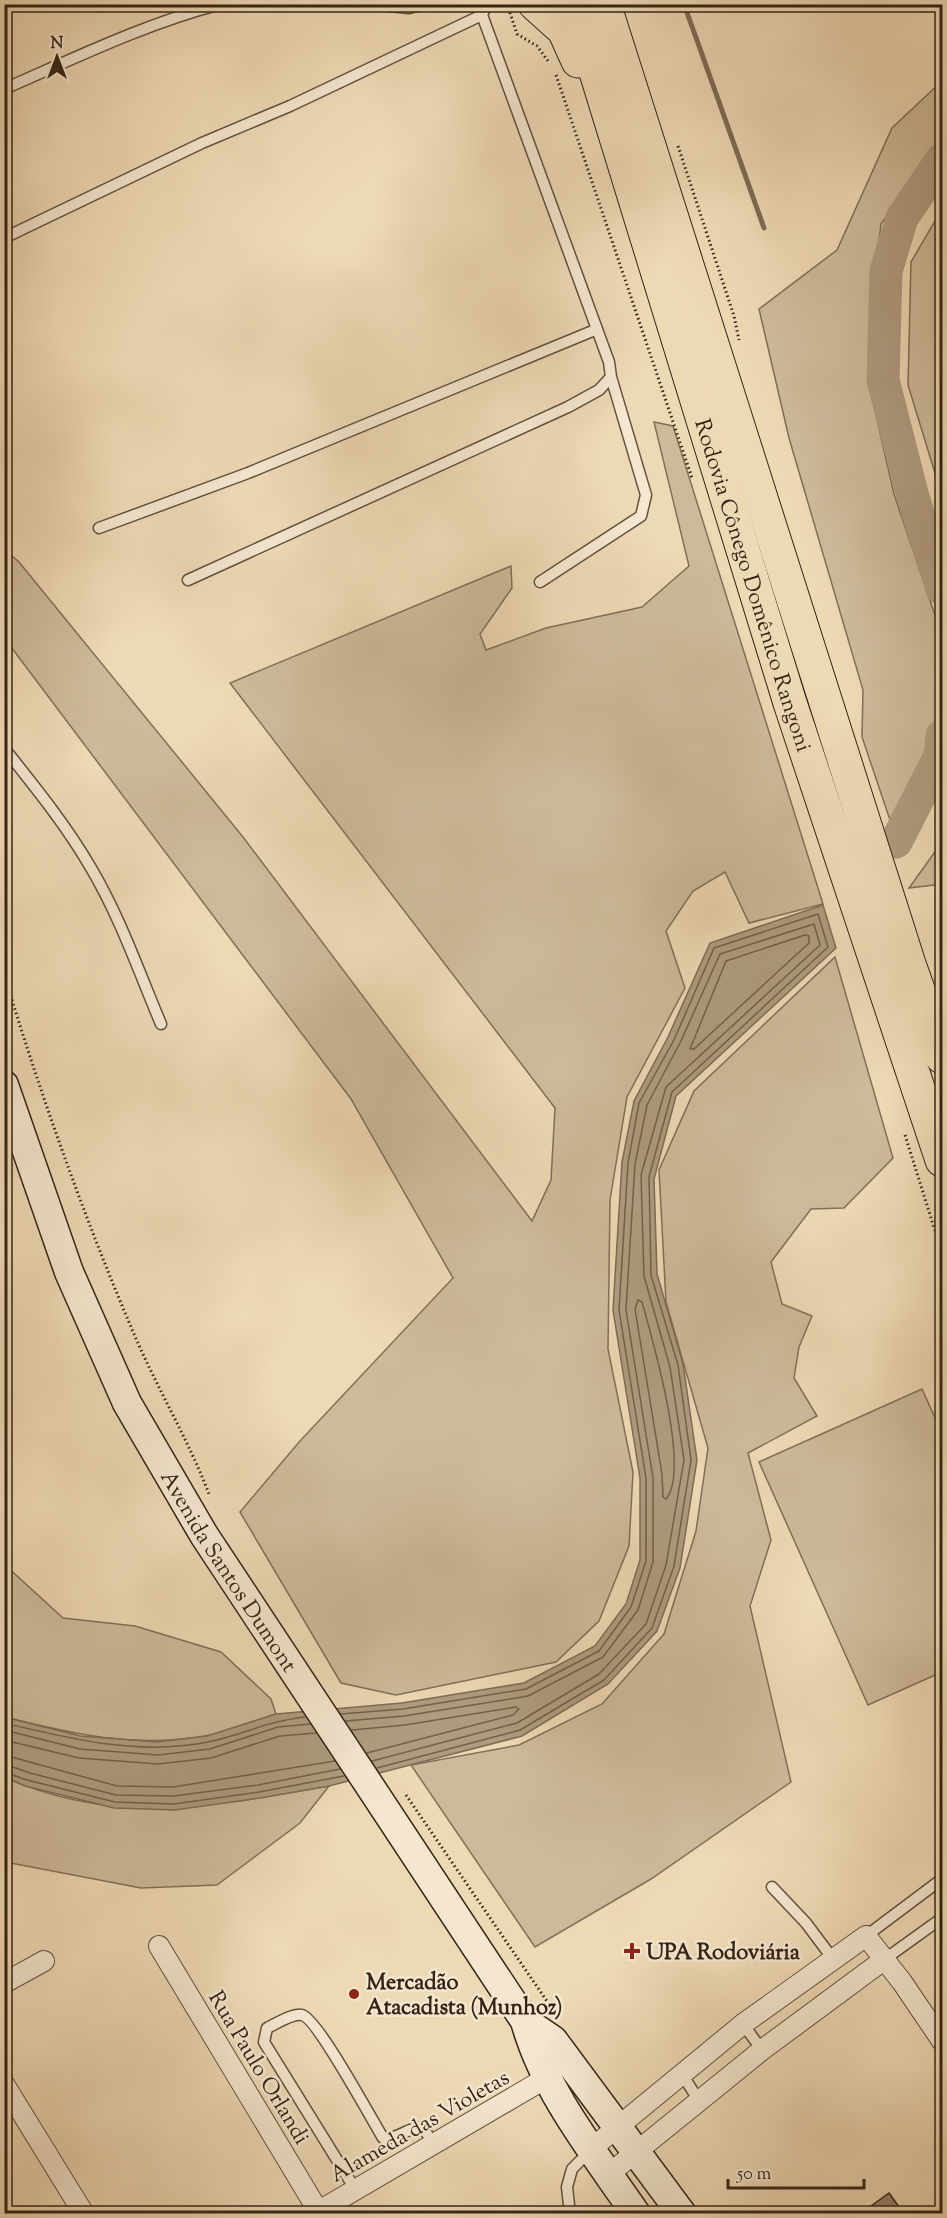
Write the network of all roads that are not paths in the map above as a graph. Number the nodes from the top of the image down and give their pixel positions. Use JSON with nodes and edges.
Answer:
{"nodes":[{"id":1,"x":221,"y":4,"type":"edge"},
{"id":2,"x":368,"y":4,"type":"edge"},
{"id":3,"x":425,"y":4,"type":"edge"},
{"id":4,"x":535,"y":4,"type":"edge"},
{"id":5,"x":576,"y":4,"type":"edge"},
{"id":6,"x":604,"y":4,"type":"edge"},
{"id":7,"x":482,"y":8,"type":"edge"},
{"id":8,"x":4,"y":89,"type":"edge"},
{"id":9,"x":640,"y":211,"type":"junction"},
{"id":10,"x":4,"y":238,"type":"edge"},
{"id":11,"x":596,"y":330,"type":"junction"},
{"id":12,"x":611,"y":377,"type":"junction"},
{"id":13,"x":99,"y":528,"type":"dead end"},
{"id":14,"x":188,"y":580,"type":"dead end"},
{"id":15,"x":540,"y":582,"type":"dead end"},
{"id":16,"x":4,"y":748,"type":"edge"},
{"id":17,"x":894,"y":969,"type":"junction"},
{"id":18,"x":161,"y":1024,"type":"dead end"},
{"id":19,"x":942,"y":1057,"type":"edge"},
{"id":20,"x":4,"y":1085,"type":"edge"},
{"id":21,"x":942,"y":1160,"type":"edge"},
{"id":22,"x":942,"y":1879,"type":"edge"},
{"id":23,"x":772,"y":1887,"type":"dead end"},
{"id":24,"x":942,"y":1918,"type":"edge"},
{"id":25,"x":866,"y":1936,"type":"junction"},
{"id":26,"x":159,"y":1946,"type":"dead end"},
{"id":27,"x":833,"y":1959,"type":"junction"},
{"id":28,"x":885,"y":1959,"type":"junction"},
{"id":29,"x":44,"y":1961,"type":"dead end"},
{"id":30,"x":4,"y":1983,"type":"edge"},
{"id":31,"x":525,"y":2021,"type":"junction"},
{"id":32,"x":743,"y":2024,"type":"junction"},
{"id":33,"x":942,"y":2041,"type":"edge"},
{"id":34,"x":762,"y":2050,"type":"junction"},
{"id":35,"x":682,"y":2074,"type":"junction"},
{"id":36,"x":548,"y":2078,"type":"junction"},
{"id":37,"x":4,"y":2084,"type":"edge"},
{"id":38,"x":699,"y":2101,"type":"junction"},
{"id":39,"x":617,"y":2128,"type":"junction"},
{"id":40,"x":434,"y":2144,"type":"junction"},
{"id":41,"x":591,"y":2149,"type":"junction"},
{"id":42,"x":637,"y":2151,"type":"junction"},
{"id":43,"x":609,"y":2174,"type":"junction"},
{"id":44,"x":355,"y":2189,"type":"junction"},
{"id":45,"x":669,"y":2210,"type":"edge"},
{"id":46,"x":317,"y":2213,"type":"edge"},
{"id":47,"x":84,"y":2214,"type":"edge"},
{"id":48,"x":570,"y":2214,"type":"edge"},
{"id":49,"x":636,"y":2214,"type":"edge"}],
"edges":[{"from":1,"to":8,"type":"lane"},
{"from":2,"to":3,"type":"lane"},
{"from":4,"to":9,"type":"highway"},
{"from":5,"to":9,"type":"highway","name":"Rodovia Cônego Domênico Rangoni"},
{"from":6,"to":17,"type":"highway","name":"Rodovia Cônego Domênico Rangoni"},
{"from":7,"to":10,"type":"lane"},
{"from":7,"to":11,"type":"lane"},
{"from":9,"to":17,"type":"highway","name":"Rodovia Cônego Domênico Rangoni"},
{"from":11,"to":12,"type":"lane"},
{"from":11,"to":13,"type":"lane"},
{"from":12,"to":14,"type":"lane"},
{"from":12,"to":15,"type":"lane"},
{"from":16,"to":18,"type":"lane"},
{"from":17,"to":19,"type":"highway","name":"Rodovia Cônego Domênico Rangoni"},
{"from":17,"to":21,"type":"highway","name":"Rodovia Cônego Domênico Rangoni"},
{"from":20,"to":31,"type":"main road","name":"Avenida Santos Dumont"},
{"from":22,"to":25,"type":"lane"},
{"from":23,"to":27,"type":"lane"},
{"from":24,"to":28,"type":"lane"},
{"from":25,"to":27,"type":"street"},
{"from":25,"to":28,"type":"street"},
{"from":26,"to":46,"type":"street","name":"Rua Paulo Orlandi"},
{"from":27,"to":32,"type":"street"},
{"from":28,"to":33,"type":"street"},
{"from":28,"to":34,"type":"street"},
{"from":29,"to":30,"type":"street"},
{"from":31,"to":36,"type":"main road","name":"Avenida Santos Dumont"},
{"from":31,"to":39,"type":"main road","name":"Avenida Santos Dumont"},
{"from":32,"to":34,"type":"lane"},
{"from":32,"to":35,"type":"street"},
{"from":34,"to":38,"type":"street"},
{"from":35,"to":38,"type":"lane"},
{"from":35,"to":39,"type":"street"},
{"from":36,"to":40,"type":"street","name":"Alameda das Violetas"},
{"from":36,"to":41,"type":"main road","name":"Avenida Santos Dumont"},
{"from":37,"to":47,"type":"street"},
{"from":38,"to":42,"type":"street"},
{"from":39,"to":41,"type":"street"},
{"from":39,"to":42,"type":"main road","name":"Avenida Santos Dumont"},
{"from":40,"to":44,"type":"street","name":"Alameda das Violetas"},
{"from":40,"to":44,"type":"lane"},
{"from":41,"to":43,"type":"main road","name":"Avenida Santos Dumont"},
{"from":41,"to":48,"type":"lane"},
{"from":42,"to":43,"type":"street"},
{"from":42,"to":45,"type":"main road","name":"Avenida Santos Dumont"},
{"from":43,"to":49,"type":"main road","name":"Avenida Santos Dumont"},
{"from":44,"to":46,"type":"street","name":"Alameda das Violetas"}]}
